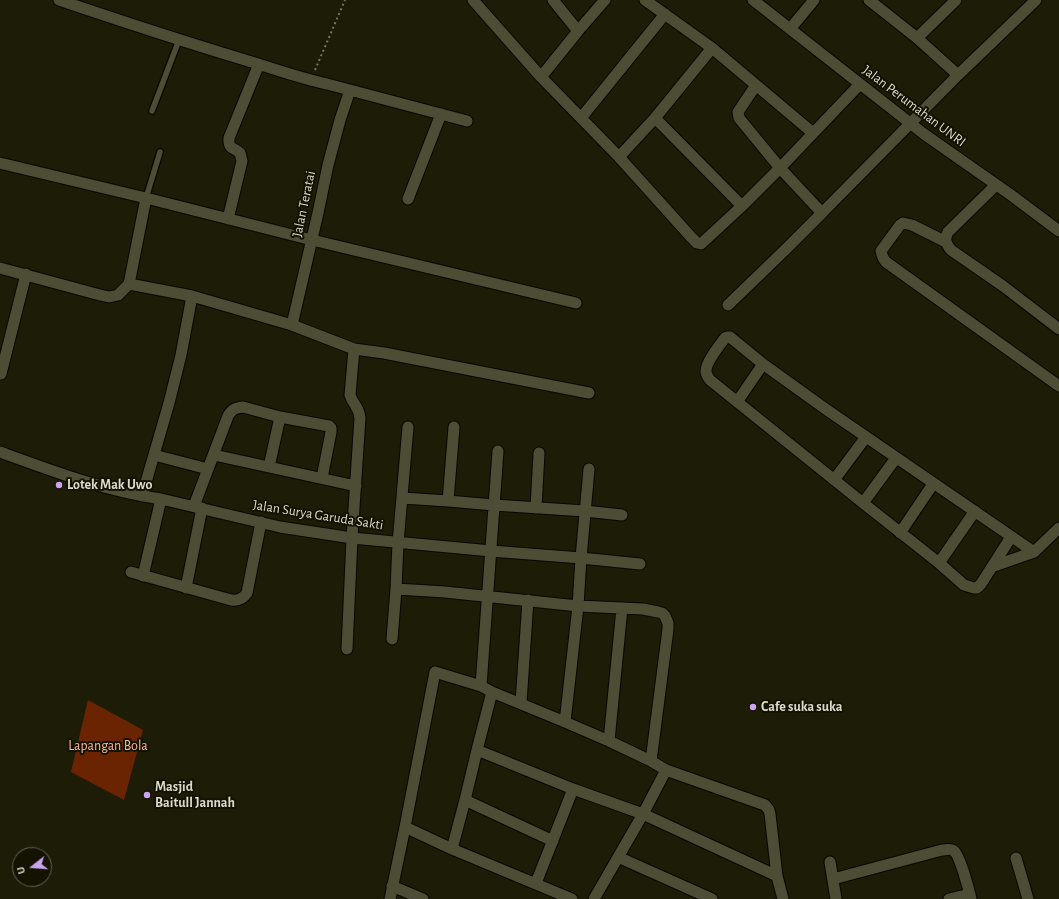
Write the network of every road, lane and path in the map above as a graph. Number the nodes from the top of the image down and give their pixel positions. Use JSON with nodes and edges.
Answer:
{"nodes":[{"id":1,"x":59,"y":0,"type":"edge"},
{"id":2,"x":345,"y":0,"type":"edge"},
{"id":3,"x":473,"y":0,"type":"edge"},
{"id":4,"x":553,"y":0,"type":"edge"},
{"id":5,"x":606,"y":0,"type":"edge"},
{"id":6,"x":645,"y":0,"type":"edge"},
{"id":7,"x":753,"y":0,"type":"edge"},
{"id":8,"x":814,"y":0,"type":"edge"},
{"id":9,"x":869,"y":0,"type":"edge"},
{"id":10,"x":956,"y":0,"type":"edge"},
{"id":11,"x":1036,"y":0,"type":"edge"},
{"id":12,"x":665,"y":14,"type":"junction"},
{"id":13,"x":790,"y":29,"type":"junction"},
{"id":14,"x":578,"y":31,"type":"junction"},
{"id":15,"x":917,"y":38,"type":"junction"},
{"id":16,"x":179,"y":40,"type":"junction"},
{"id":17,"x":712,"y":48,"type":"junction"},
{"id":18,"x":259,"y":64,"type":"junction"},
{"id":19,"x":958,"y":75,"type":"junction"},
{"id":20,"x":541,"y":77,"type":"junction"},
{"id":21,"x":310,"y":80,"type":"junction"},
{"id":22,"x":860,"y":84,"type":"junction"},
{"id":23,"x":756,"y":85,"type":"junction"},
{"id":24,"x":350,"y":90,"type":"junction"},
{"id":25,"x":152,"y":111,"type":"dead end"},
{"id":26,"x":441,"y":114,"type":"junction"},
{"id":27,"x":581,"y":118,"type":"junction"},
{"id":28,"x":655,"y":118,"type":"junction"},
{"id":29,"x":467,"y":121,"type":"dead end"},
{"id":30,"x":910,"y":123,"type":"junction"},
{"id":31,"x":813,"y":133,"type":"junction"},
{"id":32,"x":160,"y":152,"type":"dead end"},
{"id":33,"x":619,"y":157,"type":"junction"},
{"id":34,"x":0,"y":163,"type":"edge"},
{"id":35,"x":780,"y":168,"type":"junction"},
{"id":36,"x":996,"y":185,"type":"junction"},
{"id":37,"x":146,"y":198,"type":"junction"},
{"id":38,"x":408,"y":199,"type":"dead end"},
{"id":39,"x":742,"y":206,"type":"junction"},
{"id":40,"x":822,"y":212,"type":"junction"},
{"id":41,"x":228,"y":219,"type":"junction"},
{"id":42,"x":1059,"y":232,"type":"edge"},
{"id":43,"x":312,"y":240,"type":"junction"},
{"id":44,"x":946,"y":242,"type":"junction"},
{"id":45,"x":0,"y":268,"type":"edge"},
{"id":46,"x":26,"y":274,"type":"junction"},
{"id":47,"x":129,"y":284,"type":"junction"},
{"id":48,"x":192,"y":296,"type":"junction"},
{"id":49,"x":576,"y":303,"type":"dead end"},
{"id":50,"x":728,"y":305,"type":"dead end"},
{"id":51,"x":292,"y":325,"type":"junction"},
{"id":52,"x":1059,"y":329,"type":"edge"},
{"id":53,"x":354,"y":349,"type":"junction"},
{"id":54,"x":763,"y":364,"type":"junction"},
{"id":55,"x":1,"y":374,"type":"dead end"},
{"id":56,"x":1059,"y":386,"type":"edge"},
{"id":57,"x":588,"y":393,"type":"dead end"},
{"id":58,"x":737,"y":402,"type":"junction"},
{"id":59,"x":280,"y":417,"type":"junction"},
{"id":60,"x":408,"y":427,"type":"dead end"},
{"id":61,"x":454,"y":427,"type":"dead end"},
{"id":62,"x":866,"y":437,"type":"junction"},
{"id":63,"x":498,"y":451,"type":"dead end"},
{"id":64,"x":0,"y":452,"type":"edge"},
{"id":65,"x":539,"y":453,"type":"dead end"},
{"id":66,"x":214,"y":454,"type":"junction"},
{"id":67,"x":154,"y":456,"type":"junction"},
{"id":68,"x":896,"y":458,"type":"junction"},
{"id":69,"x":269,"y":467,"type":"junction"},
{"id":70,"x":208,"y":469,"type":"junction"},
{"id":71,"x":589,"y":469,"type":"dead end"},
{"id":72,"x":322,"y":478,"type":"junction"},
{"id":73,"x":834,"y":480,"type":"junction"},
{"id":74,"x":933,"y":484,"type":"junction"},
{"id":75,"x":356,"y":486,"type":"junction"},
{"id":76,"x":142,"y":496,"type":"junction"},
{"id":77,"x":403,"y":498,"type":"junction"},
{"id":78,"x":161,"y":499,"type":"junction"},
{"id":79,"x":448,"y":501,"type":"junction"},
{"id":80,"x":863,"y":503,"type":"junction"},
{"id":81,"x":494,"y":505,"type":"junction"},
{"id":82,"x":198,"y":507,"type":"junction"},
{"id":83,"x":536,"y":508,"type":"junction"},
{"id":84,"x":585,"y":511,"type":"junction"},
{"id":85,"x":975,"y":511,"type":"junction"},
{"id":86,"x":622,"y":515,"type":"dead end"},
{"id":87,"x":261,"y":522,"type":"junction"},
{"id":88,"x":1059,"y":528,"type":"edge"},
{"id":89,"x":900,"y":533,"type":"junction"},
{"id":90,"x":1011,"y":537,"type":"junction"},
{"id":91,"x":352,"y":538,"type":"junction"},
{"id":92,"x":398,"y":543,"type":"junction"},
{"id":93,"x":491,"y":551,"type":"junction"},
{"id":94,"x":1034,"y":552,"type":"junction"},
{"id":95,"x":581,"y":558,"type":"junction"},
{"id":96,"x":939,"y":563,"type":"junction"},
{"id":97,"x":640,"y":564,"type":"dead end"},
{"id":98,"x":994,"y":566,"type":"junction"},
{"id":99,"x":131,"y":572,"type":"dead end"},
{"id":100,"x":143,"y":576,"type":"junction"},
{"id":101,"x":186,"y":588,"type":"junction"},
{"id":102,"x":396,"y":589,"type":"junction"},
{"id":103,"x":487,"y":597,"type":"junction"},
{"id":104,"x":528,"y":600,"type":"junction"},
{"id":105,"x":578,"y":606,"type":"junction"},
{"id":106,"x":622,"y":608,"type":"junction"},
{"id":107,"x":392,"y":639,"type":"dead end"},
{"id":108,"x":347,"y":649,"type":"dead end"},
{"id":109,"x":481,"y":686,"type":"junction"},
{"id":110,"x":492,"y":692,"type":"junction"},
{"id":111,"x":521,"y":703,"type":"junction"},
{"id":112,"x":565,"y":722,"type":"junction"},
{"id":113,"x":609,"y":741,"type":"junction"},
{"id":114,"x":477,"y":750,"type":"junction"},
{"id":115,"x":651,"y":761,"type":"junction"},
{"id":116,"x":666,"y":770,"type":"junction"},
{"id":117,"x":574,"y":789,"type":"junction"},
{"id":118,"x":465,"y":800,"type":"junction"},
{"id":119,"x":643,"y":814,"type":"junction"},
{"id":120,"x":405,"y":827,"type":"junction"},
{"id":121,"x":553,"y":841,"type":"junction"},
{"id":122,"x":452,"y":849,"type":"junction"},
{"id":123,"x":618,"y":857,"type":"junction"},
{"id":124,"x":1016,"y":858,"type":"dead end"},
{"id":125,"x":830,"y":862,"type":"dead end"},
{"id":126,"x":778,"y":876,"type":"junction"},
{"id":127,"x":833,"y":879,"type":"junction"},
{"id":128,"x":536,"y":883,"type":"junction"},
{"id":129,"x":392,"y":886,"type":"junction"},
{"id":130,"x":970,"y":896,"type":"edge"},
{"id":131,"x":390,"y":899,"type":"edge"},
{"id":132,"x":423,"y":899,"type":"edge"},
{"id":133,"x":572,"y":899,"type":"edge"},
{"id":134,"x":594,"y":899,"type":"edge"},
{"id":135,"x":712,"y":899,"type":"edge"},
{"id":136,"x":782,"y":899,"type":"edge"},
{"id":137,"x":836,"y":899,"type":"edge"},
{"id":138,"x":949,"y":899,"type":"edge"},
{"id":139,"x":1028,"y":899,"type":"edge"}],
"edges":[{"from":1,"to":16,"type":"street"},
{"from":2,"to":21,"type":"path"},
{"from":3,"to":20,"type":"street"},
{"from":4,"to":14,"type":"street"},
{"from":5,"to":14,"type":"street"},
{"from":6,"to":12,"type":"street"},
{"from":7,"to":13,"type":"street","name":"Jalan Perumahan UNRI"},
{"from":8,"to":13,"type":"street"},
{"from":9,"to":15,"type":"street"},
{"from":10,"to":15,"type":"street"},
{"from":11,"to":19,"type":"street"},
{"from":12,"to":17,"type":"street"},
{"from":12,"to":27,"type":"street"},
{"from":13,"to":22,"type":"street","name":"Jalan Perumahan UNRI"},
{"from":14,"to":20,"type":"street"},
{"from":15,"to":19,"type":"street"},
{"from":16,"to":18,"type":"street"},
{"from":16,"to":25,"type":"lane"},
{"from":17,"to":23,"type":"street"},
{"from":17,"to":28,"type":"street"},
{"from":18,"to":21,"type":"street"},
{"from":18,"to":41,"type":"street"},
{"from":19,"to":30,"type":"street"},
{"from":20,"to":27,"type":"street"},
{"from":21,"to":24,"type":"street"},
{"from":22,"to":30,"type":"street","name":"Jalan Perumahan UNRI"},
{"from":22,"to":31,"type":"street"},
{"from":23,"to":31,"type":"street"},
{"from":23,"to":35,"type":"street"},
{"from":24,"to":26,"type":"street"},
{"from":24,"to":43,"type":"street","name":"Jalan Teratai"},
{"from":26,"to":29,"type":"street"},
{"from":26,"to":38,"type":"street"},
{"from":27,"to":33,"type":"street"},
{"from":28,"to":33,"type":"street"},
{"from":28,"to":39,"type":"street"},
{"from":30,"to":36,"type":"street","name":"Jalan Perumahan UNRI"},
{"from":30,"to":40,"type":"street"},
{"from":31,"to":35,"type":"street"},
{"from":32,"to":37,"type":"lane"},
{"from":33,"to":39,"type":"street"},
{"from":34,"to":37,"type":"street"},
{"from":35,"to":39,"type":"street"},
{"from":35,"to":40,"type":"street"},
{"from":36,"to":42,"type":"street","name":"Jalan Perumahan UNRI"},
{"from":36,"to":44,"type":"street"},
{"from":37,"to":41,"type":"street"},
{"from":37,"to":47,"type":"street"},
{"from":40,"to":50,"type":"street"},
{"from":41,"to":43,"type":"street"},
{"from":43,"to":49,"type":"street"},
{"from":43,"to":51,"type":"street","name":"Jalan Teratai"},
{"from":44,"to":52,"type":"street"},
{"from":44,"to":56,"type":"street"},
{"from":45,"to":46,"type":"street"},
{"from":46,"to":47,"type":"street"},
{"from":46,"to":55,"type":"street"},
{"from":47,"to":48,"type":"street"},
{"from":48,"to":51,"type":"street"},
{"from":48,"to":67,"type":"street"},
{"from":51,"to":53,"type":"street"},
{"from":53,"to":57,"type":"street"},
{"from":53,"to":75,"type":"street"},
{"from":54,"to":58,"type":"street"},
{"from":54,"to":58,"type":"street"},
{"from":54,"to":62,"type":"street"},
{"from":58,"to":73,"type":"street"},
{"from":59,"to":66,"type":"street"},
{"from":59,"to":69,"type":"street"},
{"from":59,"to":72,"type":"street"},
{"from":60,"to":77,"type":"street"},
{"from":61,"to":79,"type":"street"},
{"from":62,"to":68,"type":"street"},
{"from":62,"to":73,"type":"street"},
{"from":63,"to":81,"type":"street"},
{"from":64,"to":76,"type":"street","name":"Jalan Surya Garuda Sakti"},
{"from":65,"to":83,"type":"street"},
{"from":66,"to":69,"type":"street"},
{"from":66,"to":70,"type":"street"},
{"from":67,"to":70,"type":"street"},
{"from":67,"to":76,"type":"street"},
{"from":68,"to":74,"type":"street"},
{"from":68,"to":80,"type":"street"},
{"from":69,"to":72,"type":"street"},
{"from":70,"to":82,"type":"street"},
{"from":71,"to":84,"type":"street"},
{"from":72,"to":75,"type":"street"},
{"from":73,"to":80,"type":"street"},
{"from":74,"to":85,"type":"street"},
{"from":74,"to":89,"type":"street"},
{"from":75,"to":91,"type":"street"},
{"from":76,"to":78,"type":"street","name":"Jalan Surya Garuda Sakti"},
{"from":77,"to":79,"type":"street"},
{"from":77,"to":92,"type":"street"},
{"from":78,"to":82,"type":"street","name":"Jalan Surya Garuda Sakti"},
{"from":78,"to":100,"type":"street"},
{"from":79,"to":81,"type":"street"},
{"from":80,"to":89,"type":"street"},
{"from":81,"to":83,"type":"street"},
{"from":81,"to":93,"type":"street"},
{"from":82,"to":87,"type":"street","name":"Jalan Surya Garuda Sakti"},
{"from":82,"to":101,"type":"street"},
{"from":83,"to":84,"type":"street"},
{"from":84,"to":86,"type":"street"},
{"from":84,"to":95,"type":"street"},
{"from":85,"to":90,"type":"street"},
{"from":85,"to":96,"type":"street"},
{"from":87,"to":91,"type":"street","name":"Jalan Surya Garuda Sakti"},
{"from":87,"to":101,"type":"street"},
{"from":88,"to":94,"type":"street"},
{"from":89,"to":96,"type":"street"},
{"from":90,"to":94,"type":"street"},
{"from":90,"to":98,"type":"street"},
{"from":91,"to":92,"type":"street","name":"Jalan Surya Garuda Sakti"},
{"from":91,"to":108,"type":"street"},
{"from":92,"to":93,"type":"street","name":"Jalan Surya Garuda Sakti"},
{"from":92,"to":102,"type":"street"},
{"from":93,"to":95,"type":"street","name":"Jalan Surya Garuda Sakti"},
{"from":93,"to":103,"type":"street"},
{"from":94,"to":98,"type":"street"},
{"from":95,"to":97,"type":"street","name":"Jalan Surya Garuda Sakti"},
{"from":95,"to":105,"type":"street"},
{"from":96,"to":98,"type":"street"},
{"from":99,"to":100,"type":"street"},
{"from":100,"to":101,"type":"street"},
{"from":102,"to":103,"type":"street"},
{"from":102,"to":107,"type":"street"},
{"from":103,"to":104,"type":"street"},
{"from":103,"to":109,"type":"street"},
{"from":104,"to":105,"type":"street"},
{"from":104,"to":111,"type":"street"},
{"from":105,"to":106,"type":"street"},
{"from":105,"to":112,"type":"street"},
{"from":106,"to":113,"type":"street"},
{"from":106,"to":115,"type":"street"},
{"from":109,"to":110,"type":"street"},
{"from":109,"to":120,"type":"street"},
{"from":110,"to":111,"type":"street"},
{"from":110,"to":114,"type":"street"},
{"from":111,"to":112,"type":"street"},
{"from":112,"to":113,"type":"street"},
{"from":113,"to":115,"type":"street"},
{"from":114,"to":117,"type":"street"},
{"from":114,"to":118,"type":"street"},
{"from":115,"to":116,"type":"street"},
{"from":116,"to":119,"type":"street"},
{"from":116,"to":126,"type":"street"},
{"from":117,"to":119,"type":"street"},
{"from":117,"to":121,"type":"street"},
{"from":118,"to":121,"type":"street"},
{"from":118,"to":122,"type":"street"},
{"from":119,"to":123,"type":"street"},
{"from":119,"to":126,"type":"street"},
{"from":120,"to":122,"type":"street"},
{"from":120,"to":129,"type":"street"},
{"from":121,"to":128,"type":"street"},
{"from":122,"to":128,"type":"street"},
{"from":123,"to":134,"type":"street"},
{"from":123,"to":135,"type":"street"},
{"from":124,"to":139,"type":"street"},
{"from":125,"to":127,"type":"street"},
{"from":126,"to":136,"type":"street"},
{"from":127,"to":130,"type":"street"},
{"from":127,"to":137,"type":"street"},
{"from":128,"to":133,"type":"street"},
{"from":129,"to":131,"type":"street"},
{"from":129,"to":132,"type":"street"},
{"from":130,"to":138,"type":"street"}]}
